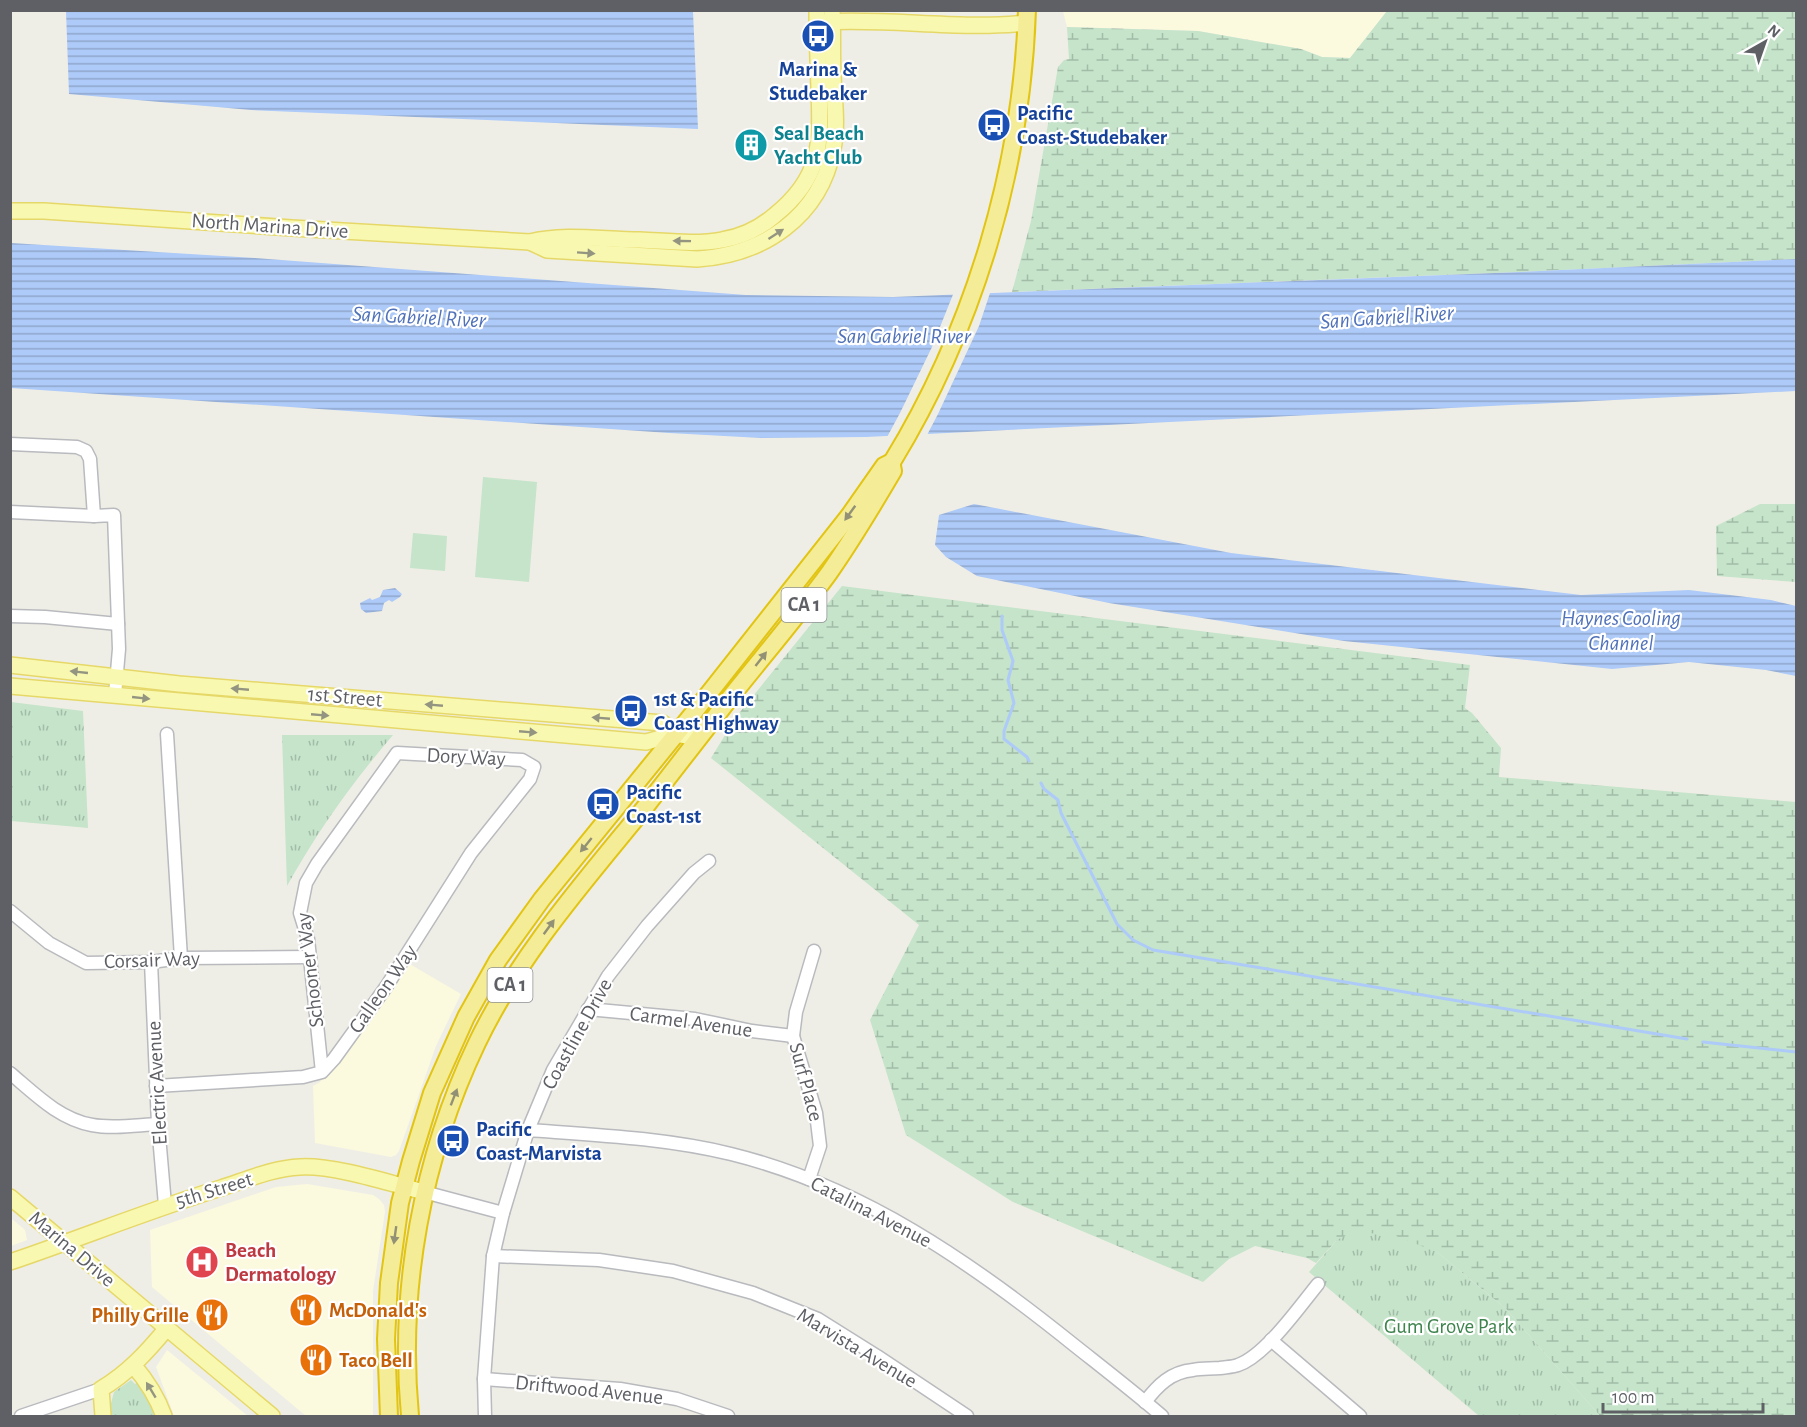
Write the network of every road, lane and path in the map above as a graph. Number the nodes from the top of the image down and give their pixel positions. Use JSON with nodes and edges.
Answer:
{"nodes":[{"id":1,"x":825,"y":16,"type":"edge"},
{"id":2,"x":1027,"y":17,"type":"edge"},
{"id":3,"x":10,"y":211,"type":"edge"},
{"id":4,"x":10,"y":444,"type":"edge"},
{"id":5,"x":893,"y":460,"type":"junction"},
{"id":6,"x":10,"y":512,"type":"edge"},
{"id":7,"x":94,"y":516,"type":"junction"},
{"id":8,"x":10,"y":616,"type":"edge"},
{"id":9,"x":118,"y":624,"type":"junction"},
{"id":10,"x":10,"y":665,"type":"edge"},
{"id":11,"x":117,"y":676,"type":"junction"},
{"id":12,"x":10,"y":686,"type":"edge"},
{"id":13,"x":115,"y":695,"type":"junction"},
{"id":14,"x":167,"y":734,"type":"dead end"},
{"id":15,"x":676,"y":734,"type":"junction"},
{"id":16,"x":698,"y":738,"type":"junction"},
{"id":17,"x":397,"y":753,"type":"joint"},
{"id":18,"x":534,"y":767,"type":"joint"},
{"id":19,"x":709,"y":861,"type":"dead end"},
{"id":20,"x":10,"y":911,"type":"edge"},
{"id":21,"x":814,"y":951,"type":"dead end"},
{"id":22,"x":309,"y":957,"type":"junction"},
{"id":23,"x":181,"y":958,"type":"junction"},
{"id":24,"x":151,"y":962,"type":"junction"},
{"id":25,"x":588,"y":1009,"type":"junction"},
{"id":26,"x":793,"y":1036,"type":"junction"},
{"id":27,"x":322,"y":1072,"type":"junction"},
{"id":28,"x":10,"y":1073,"type":"edge"},
{"id":29,"x":156,"y":1086,"type":"junction"},
{"id":30,"x":158,"y":1124,"type":"junction"},
{"id":31,"x":528,"y":1130,"type":"junction"},
{"id":32,"x":809,"y":1179,"type":"junction"},
{"id":33,"x":404,"y":1187,"type":"junction"},
{"id":34,"x":424,"y":1192,"type":"junction"},
{"id":35,"x":10,"y":1197,"type":"edge"},
{"id":36,"x":165,"y":1205,"type":"junction"},
{"id":37,"x":503,"y":1213,"type":"junction"},
{"id":38,"x":65,"y":1243,"type":"junction"},
{"id":39,"x":493,"y":1256,"type":"junction"},
{"id":40,"x":10,"y":1262,"type":"edge"},
{"id":41,"x":389,"y":1283,"type":"junction"},
{"id":42,"x":1318,"y":1284,"type":"dead end"},
{"id":43,"x":410,"y":1285,"type":"junction"},
{"id":44,"x":167,"y":1328,"type":"junction"},
{"id":45,"x":1271,"y":1340,"type":"junction"},
{"id":46,"x":386,"y":1364,"type":"junction"},
{"id":47,"x":134,"y":1366,"type":"junction"},
{"id":48,"x":484,"y":1379,"type":"junction"},
{"id":49,"x":101,"y":1389,"type":"junction"},
{"id":50,"x":1145,"y":1402,"type":"junction"},
{"id":51,"x":21,"y":1416,"type":"edge"},
{"id":52,"x":103,"y":1416,"type":"edge"},
{"id":53,"x":164,"y":1416,"type":"edge"},
{"id":54,"x":272,"y":1416,"type":"edge"},
{"id":55,"x":381,"y":1416,"type":"edge"},
{"id":56,"x":389,"y":1416,"type":"edge"},
{"id":57,"x":410,"y":1416,"type":"edge"},
{"id":58,"x":485,"y":1416,"type":"edge"},
{"id":59,"x":728,"y":1416,"type":"edge"},
{"id":60,"x":967,"y":1416,"type":"edge"},
{"id":61,"x":1162,"y":1416,"type":"edge"},
{"id":62,"x":1360,"y":1416,"type":"edge"}],
"edges":[{"from":1,"to":2,"type":"main road"},
{"from":1,"to":3,"type":"main road","name":"North Marina Drive"},
{"from":2,"to":5,"type":"highway","number":"CA 1"},
{"from":4,"to":7,"type":"street"},
{"from":5,"to":15,"type":"highway","number":"CA 1","one_way":true},
{"from":16,"to":5,"type":"highway","number":"CA 1","one_way":true},
{"from":6,"to":7,"type":"street"},
{"from":7,"to":9,"type":"street"},
{"from":8,"to":9,"type":"street"},
{"from":9,"to":11,"type":"street"},
{"from":11,"to":10,"type":"main road","name":"1st Street","one_way":true},
{"from":11,"to":13,"type":"street"},
{"from":15,"to":11,"type":"main road","name":"1st Street","one_way":true},
{"from":12,"to":13,"type":"main road","name":"1st Street"},
{"from":13,"to":15,"type":"main road","name":"1st Street","one_way":true},
{"from":14,"to":23,"type":"street"},
{"from":15,"to":16,"type":"main road","name":"1st Street"},
{"from":15,"to":33,"type":"highway","number":"CA 1","one_way":true},
{"from":34,"to":16,"type":"highway","number":"CA 1","one_way":true},
{"from":17,"to":18,"type":"street","name":"Dory Way"},
{"from":17,"to":22,"type":"street","name":"Schooner Way"},
{"from":18,"to":27,"type":"street","name":"Galleon Way"},
{"from":19,"to":25,"type":"street","name":"Coastline Drive"},
{"from":20,"to":24,"type":"street","name":"Corsair Way"},
{"from":21,"to":26,"type":"street","name":"Surf Place"},
{"from":22,"to":23,"type":"street","name":"Corsair Way"},
{"from":22,"to":27,"type":"street","name":"Schooner Way"},
{"from":23,"to":24,"type":"street","name":"Corsair Way"},
{"from":24,"to":29,"type":"street","name":"Electric Avenue"},
{"from":25,"to":26,"type":"street","name":"Carmel Avenue"},
{"from":25,"to":31,"type":"street","name":"Coastline Drive"},
{"from":26,"to":32,"type":"street","name":"Surf Place"},
{"from":27,"to":29,"type":"street"},
{"from":28,"to":30,"type":"street"},
{"from":29,"to":30,"type":"street","name":"Electric Avenue"},
{"from":30,"to":36,"type":"street","name":"Electric Avenue"},
{"from":31,"to":32,"type":"street","name":"Catalina Avenue"},
{"from":31,"to":37,"type":"street","name":"Coastline Drive"},
{"from":32,"to":50,"type":"street","name":"Catalina Avenue"},
{"from":33,"to":34,"type":"main road","name":"5th Street"},
{"from":33,"to":36,"type":"main road","name":"5th Street"},
{"from":33,"to":41,"type":"highway","number":"CA 1","one_way":true},
{"from":34,"to":37,"type":"street"},
{"from":34,"to":43,"type":"highway","number":"CA 1"},
{"from":35,"to":38,"type":"main road","name":"Marina Drive"},
{"from":36,"to":38,"type":"main road","name":"5th Street"},
{"from":37,"to":39,"type":"street","name":"Coastline Drive"},
{"from":38,"to":40,"type":"main road","name":"5th Street"},
{"from":38,"to":44,"type":"main road","name":"Marina Drive"},
{"from":39,"to":48,"type":"street","name":"Coastline Drive"},
{"from":39,"to":60,"type":"street","name":"Marvista Avenue"},
{"from":41,"to":43,"type":"highway"},
{"from":41,"to":46,"type":"highway","number":"CA 1"},
{"from":42,"to":45,"type":"street"},
{"from":43,"to":57,"type":"highway","number":"CA 1"},
{"from":44,"to":47,"type":"main road"},
{"from":44,"to":54,"type":"main road","name":"Marina Drive"},
{"from":45,"to":50,"type":"street"},
{"from":45,"to":62,"type":"street"},
{"from":46,"to":55,"type":"highway"},
{"from":46,"to":56,"type":"highway","number":"CA 1"},
{"from":47,"to":49,"type":"main road"},
{"from":53,"to":47,"type":"main road","one_way":true},
{"from":48,"to":58,"type":"street","name":"Coastline Drive"},
{"from":48,"to":59,"type":"street","name":"Driftwood Avenue"},
{"from":49,"to":51,"type":"street"},
{"from":49,"to":52,"type":"main road"},
{"from":50,"to":61,"type":"street","name":"Catalina Avenue"}]}
